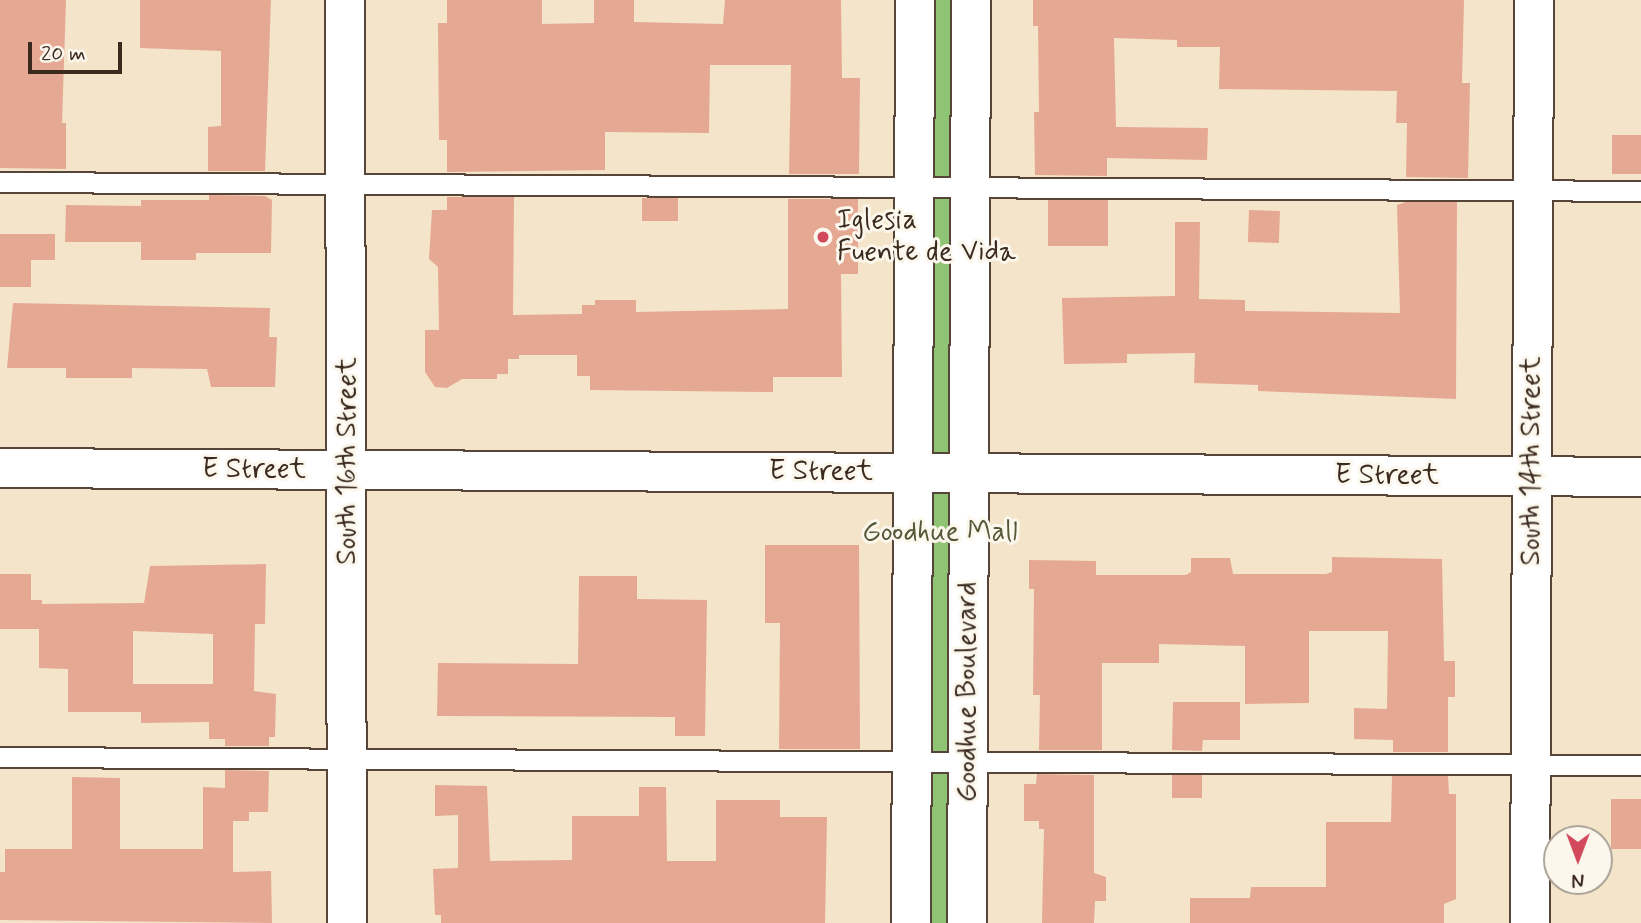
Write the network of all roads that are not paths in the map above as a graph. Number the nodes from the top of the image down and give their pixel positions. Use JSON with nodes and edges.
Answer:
{"nodes":[{"id":1,"x":345,"y":0,"type":"edge"},
{"id":2,"x":915,"y":0,"type":"edge"},
{"id":3,"x":971,"y":0,"type":"edge"},
{"id":4,"x":1534,"y":0,"type":"edge"},
{"id":5,"x":0,"y":181,"type":"edge"},
{"id":6,"x":347,"y":183,"type":"junction"},
{"id":7,"x":914,"y":184,"type":"junction"},
{"id":8,"x":971,"y":184,"type":"junction"},
{"id":9,"x":1533,"y":190,"type":"junction"},
{"id":10,"x":1641,"y":191,"type":"edge"},
{"id":11,"x":0,"y":468,"type":"edge"},
{"id":12,"x":348,"y":471,"type":"junction"},
{"id":13,"x":912,"y":473,"type":"junction"},
{"id":14,"x":968,"y":473,"type":"junction"},
{"id":15,"x":1532,"y":477,"type":"junction"},
{"id":16,"x":1641,"y":477,"type":"edge"},
{"id":17,"x":0,"y":757,"type":"edge"},
{"id":18,"x":347,"y":757,"type":"junction"},
{"id":19,"x":913,"y":762,"type":"junction"},
{"id":20,"x":968,"y":762,"type":"junction"},
{"id":21,"x":1531,"y":763,"type":"junction"},
{"id":22,"x":1641,"y":765,"type":"edge"},
{"id":23,"x":347,"y":923,"type":"edge"},
{"id":24,"x":911,"y":923,"type":"edge"},
{"id":25,"x":967,"y":923,"type":"edge"},
{"id":26,"x":1530,"y":923,"type":"edge"}],
"edges":[{"from":1,"to":6,"type":"street","name":"South 16th Street"},
{"from":2,"to":7,"type":"street","name":"Goodhue Boulevard"},
{"from":3,"to":8,"type":"street","name":"Goodhue Boulevard"},
{"from":4,"to":9,"type":"street","name":"South 14th Street"},
{"from":5,"to":6,"type":"lane"},
{"from":6,"to":7,"type":"lane"},
{"from":6,"to":12,"type":"street","name":"South 16th Street"},
{"from":7,"to":8,"type":"lane"},
{"from":7,"to":13,"type":"street","name":"Goodhue Boulevard"},
{"from":8,"to":9,"type":"lane"},
{"from":8,"to":14,"type":"street","name":"Goodhue Boulevard"},
{"from":9,"to":10,"type":"lane"},
{"from":9,"to":15,"type":"street","name":"South 14th Street"},
{"from":11,"to":12,"type":"street","name":"E Street"},
{"from":12,"to":13,"type":"street","name":"E Street"},
{"from":12,"to":18,"type":"street","name":"South 16th Street"},
{"from":13,"to":14,"type":"street","name":"E Street"},
{"from":13,"to":19,"type":"street","name":"Goodhue Boulevard"},
{"from":14,"to":15,"type":"street","name":"E Street"},
{"from":14,"to":20,"type":"street","name":"Goodhue Boulevard"},
{"from":15,"to":16,"type":"street","name":"E Street"},
{"from":15,"to":21,"type":"street","name":"South 14th Street"},
{"from":17,"to":18,"type":"lane"},
{"from":18,"to":19,"type":"lane"},
{"from":18,"to":23,"type":"street","name":"South 16th Street"},
{"from":19,"to":20,"type":"lane"},
{"from":19,"to":24,"type":"street","name":"Goodhue Boulevard"},
{"from":20,"to":21,"type":"lane"},
{"from":20,"to":25,"type":"street","name":"Goodhue Boulevard"},
{"from":21,"to":22,"type":"lane"},
{"from":21,"to":26,"type":"street","name":"South 14th Street"}]}
